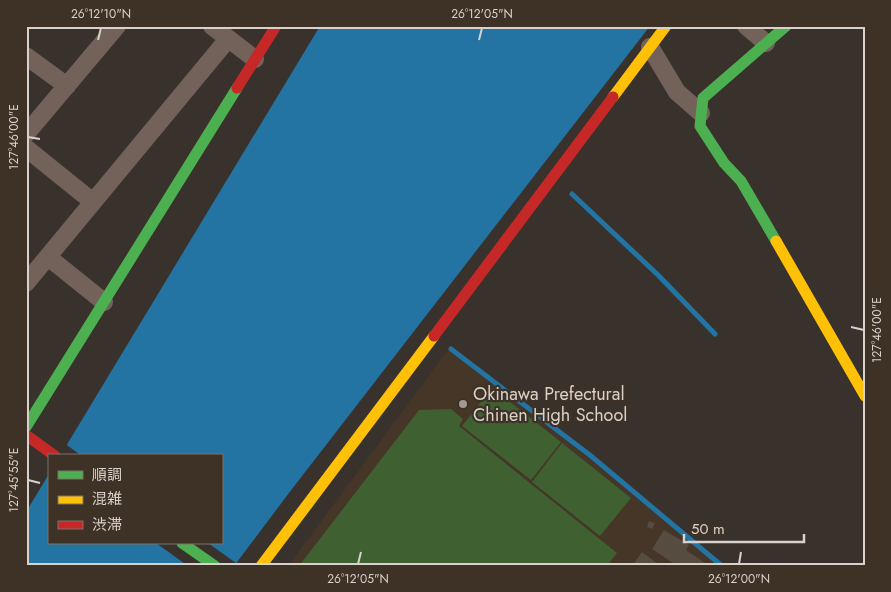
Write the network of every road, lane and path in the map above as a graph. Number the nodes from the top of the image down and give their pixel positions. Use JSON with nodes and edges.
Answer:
{"nodes":[{"id":1,"x":117,"y":26,"type":"edge"},
{"id":2,"x":212,"y":26,"type":"edge"},
{"id":3,"x":276,"y":26,"type":"edge"},
{"id":4,"x":666,"y":26,"type":"edge"},
{"id":5,"x":746,"y":26,"type":"edge"},
{"id":6,"x":786,"y":26,"type":"edge"},
{"id":7,"x":228,"y":39,"type":"junction"},
{"id":8,"x":766,"y":43,"type":"junction"},
{"id":9,"x":650,"y":47,"type":"junction"},
{"id":10,"x":26,"y":56,"type":"edge"},
{"id":11,"x":255,"y":59,"type":"junction"},
{"id":12,"x":67,"y":86,"type":"junction"},
{"id":13,"x":701,"y":113,"type":"junction"},
{"id":14,"x":26,"y":134,"type":"edge"},
{"id":15,"x":26,"y":148,"type":"edge"},
{"id":16,"x":93,"y":202,"type":"junction"},
{"id":17,"x":48,"y":257,"type":"junction"},
{"id":18,"x":26,"y":283,"type":"edge"},
{"id":19,"x":104,"y":302,"type":"junction"},
{"id":20,"x":865,"y":396,"type":"edge"},
{"id":21,"x":26,"y":427,"type":"edge"},
{"id":22,"x":26,"y":435,"type":"edge"},
{"id":23,"x":51,"y":453,"type":"edge"},
{"id":24,"x":183,"y":544,"type":"edge"},
{"id":25,"x":215,"y":566,"type":"edge"},
{"id":26,"x":261,"y":566,"type":"edge"}],
"edges":[{"from":1,"to":12,"type":"street"},
{"from":2,"to":7,"type":"street"},
{"from":3,"to":11,"type":"street"},
{"from":4,"to":9,"type":"street"},
{"from":5,"to":8,"type":"street"},
{"from":6,"to":8,"type":"street"},
{"from":7,"to":11,"type":"street"},
{"from":7,"to":16,"type":"street"},
{"from":8,"to":13,"type":"street"},
{"from":9,"to":13,"type":"street"},
{"from":9,"to":26,"type":"street"},
{"from":10,"to":12,"type":"street"},
{"from":11,"to":19,"type":"street"},
{"from":12,"to":14,"type":"street"},
{"from":13,"to":20,"type":"street"},
{"from":15,"to":16,"type":"street"},
{"from":16,"to":17,"type":"street"},
{"from":17,"to":18,"type":"street"},
{"from":17,"to":19,"type":"street"},
{"from":19,"to":21,"type":"street"},
{"from":22,"to":23,"type":"street"},
{"from":24,"to":25,"type":"street"}]}
